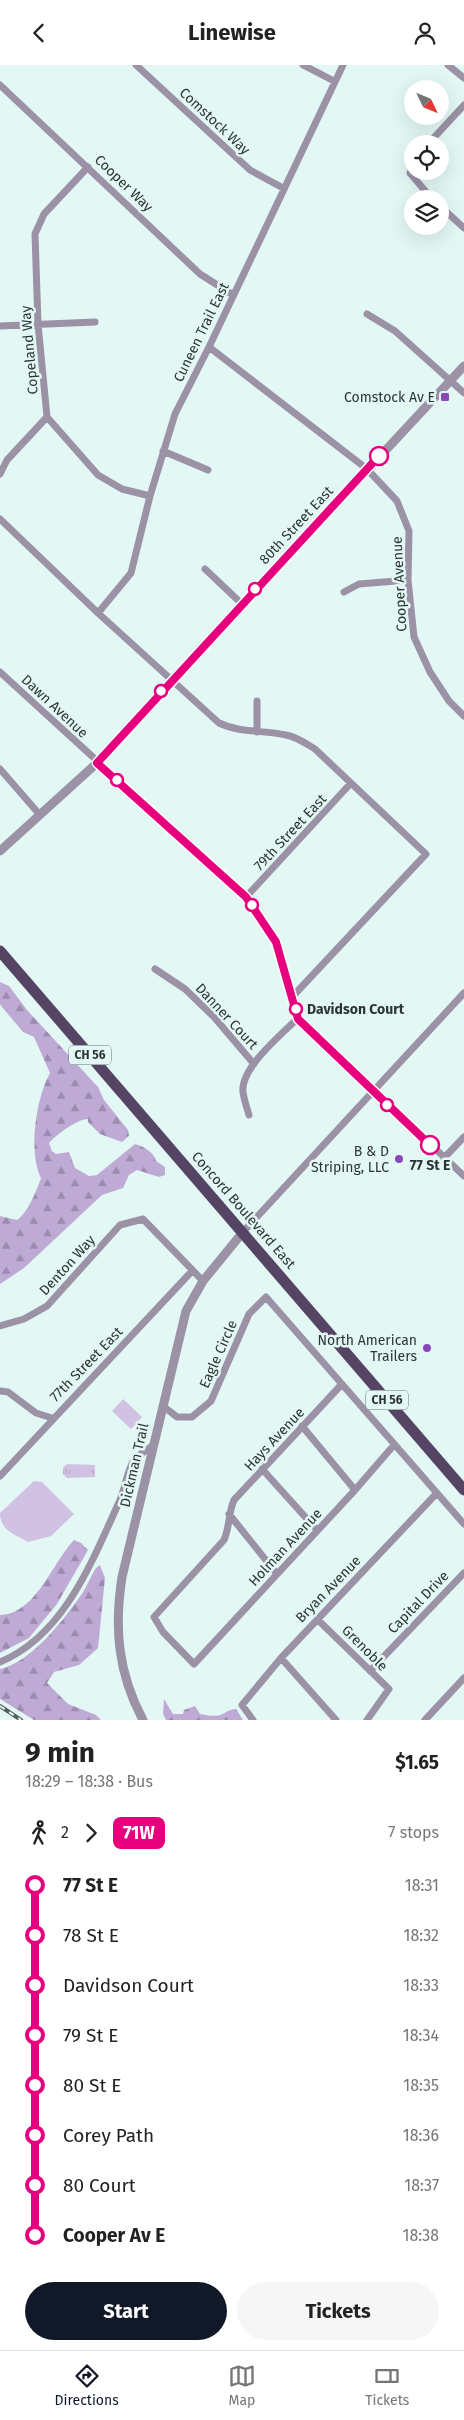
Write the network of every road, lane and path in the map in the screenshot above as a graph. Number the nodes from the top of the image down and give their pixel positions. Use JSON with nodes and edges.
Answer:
{"nodes":[{"id":1,"x":136,"y":65,"type":"edge"},
{"id":2,"x":304,"y":65,"type":"edge"},
{"id":3,"x":342,"y":65,"type":"edge"},
{"id":4,"x":448,"y":65,"type":"edge"},
{"id":5,"x":464,"y":78,"type":"edge"},
{"id":6,"x":334,"y":81,"type":"junction"},
{"id":7,"x":0,"y":85,"type":"edge"},
{"id":8,"x":464,"y":105,"type":"edge"},
{"id":9,"x":436,"y":135,"type":"edge"},
{"id":10,"x":88,"y":167,"type":"junction"},
{"id":11,"x":283,"y":188,"type":"junction"},
{"id":12,"x":449,"y":214,"type":"edge"},
{"id":13,"x":464,"y":228,"type":"edge"},
{"id":14,"x":233,"y":295,"type":"junction"},
{"id":15,"x":367,"y":314,"type":"dead end"},
{"id":16,"x":95,"y":322,"type":"dead end"},
{"id":17,"x":38,"y":324,"type":"junction"},
{"id":18,"x":0,"y":326,"type":"edge"},
{"id":19,"x":209,"y":347,"type":"junction"},
{"id":20,"x":464,"y":366,"type":"edge"},
{"id":21,"x":450,"y":381,"type":"junction"},
{"id":22,"x":464,"y":393,"type":"edge"},
{"id":23,"x":47,"y":417,"type":"junction"},
{"id":24,"x":163,"y":451,"type":"junction"},
{"id":25,"x":367,"y":469,"type":"junction"},
{"id":26,"x":208,"y":470,"type":"dead end"},
{"id":27,"x":0,"y":474,"type":"edge"},
{"id":28,"x":150,"y":496,"type":"junction"},
{"id":29,"x":0,"y":519,"type":"edge"},
{"id":30,"x":205,"y":569,"type":"dead end"},
{"id":31,"x":408,"y":580,"type":"junction"},
{"id":32,"x":344,"y":592,"type":"dead end"},
{"id":33,"x":242,"y":604,"type":"junction"},
{"id":34,"x":98,"y":613,"type":"junction"},
{"id":35,"x":0,"y":672,"type":"edge"},
{"id":36,"x":172,"y":680,"type":"junction"},
{"id":37,"x":257,"y":701,"type":"dead end"},
{"id":38,"x":464,"y":715,"type":"edge"},
{"id":39,"x":257,"y":732,"type":"junction"},
{"id":40,"x":97,"y":763,"type":"junction"},
{"id":41,"x":0,"y":769,"type":"edge"},
{"id":42,"x":351,"y":783,"type":"junction"},
{"id":43,"x":40,"y":815,"type":"junction"},
{"id":44,"x":0,"y":851,"type":"edge"},
{"id":45,"x":246,"y":897,"type":"junction"},
{"id":46,"x":0,"y":951,"type":"edge"},
{"id":47,"x":155,"y":969,"type":"dead end"},
{"id":48,"x":464,"y":993,"type":"edge"},
{"id":49,"x":293,"y":996,"type":"junction"},
{"id":50,"x":298,"y":1019,"type":"junction"},
{"id":51,"x":254,"y":1064,"type":"junction"},
{"id":52,"x":373,"y":1092,"type":"junction"},
{"id":53,"x":249,"y":1115,"type":"dead end"},
{"id":54,"x":464,"y":1137,"type":"edge"},
{"id":55,"x":444,"y":1158,"type":"junction"},
{"id":56,"x":464,"y":1176,"type":"edge"},
{"id":57,"x":243,"y":1232,"type":"junction"},
{"id":58,"x":192,"y":1271,"type":"junction"},
{"id":59,"x":203,"y":1281,"type":"junction"},
{"id":60,"x":0,"y":1326,"type":"edge"},
{"id":61,"x":342,"y":1384,"type":"junction"},
{"id":62,"x":0,"y":1391,"type":"edge"},
{"id":63,"x":163,"y":1406,"type":"junction"},
{"id":64,"x":52,"y":1418,"type":"junction"},
{"id":65,"x":302,"y":1426,"type":"junction"},
{"id":66,"x":394,"y":1445,"type":"junction"},
{"id":67,"x":152,"y":1446,"type":"junction"},
{"id":68,"x":262,"y":1469,"type":"junction"},
{"id":69,"x":0,"y":1476,"type":"edge"},
{"id":70,"x":355,"y":1490,"type":"junction"},
{"id":71,"x":464,"y":1490,"type":"edge"},
{"id":72,"x":437,"y":1493,"type":"junction"},
{"id":73,"x":228,"y":1514,"type":"junction"},
{"id":74,"x":464,"y":1524,"type":"edge"},
{"id":75,"x":317,"y":1530,"type":"junction"},
{"id":76,"x":464,"y":1573,"type":"edge"},
{"id":77,"x":277,"y":1574,"type":"junction"},
{"id":78,"x":317,"y":1619,"type":"junction"},
{"id":79,"x":281,"y":1658,"type":"junction"},
{"id":80,"x":0,"y":1662,"type":"edge"},
{"id":81,"x":370,"y":1671,"type":"junction"},
{"id":82,"x":464,"y":1678,"type":"edge"},
{"id":83,"x":144,"y":1720,"type":"edge"},
{"id":84,"x":253,"y":1720,"type":"edge"},
{"id":85,"x":336,"y":1720,"type":"edge"},
{"id":86,"x":367,"y":1720,"type":"edge"},
{"id":87,"x":425,"y":1720,"type":"edge"}],
"edges":[{"from":1,"to":11,"type":"street","name":"Comstock Way"},
{"from":2,"to":6,"type":"street"},
{"from":3,"to":6,"type":"street","name":"Cuneen Trail East"},
{"from":4,"to":5,"type":"street"},
{"from":6,"to":11,"type":"street","name":"Cuneen Trail East"},
{"from":7,"to":10,"type":"street","name":"Cooper Way"},
{"from":8,"to":9,"type":"street"},
{"from":10,"to":14,"type":"street","name":"Cooper Way"},
{"from":10,"to":17,"type":"street","name":"Copeland Way"},
{"from":11,"to":14,"type":"street","name":"Cuneen Trail East"},
{"from":12,"to":13,"type":"street"},
{"from":14,"to":19,"type":"street","name":"Cuneen Trail East"},
{"from":15,"to":21,"type":"street"},
{"from":16,"to":17,"type":"street"},
{"from":17,"to":18,"type":"street"},
{"from":17,"to":23,"type":"street","name":"Copeland Way"},
{"from":19,"to":24,"type":"street","name":"Cuneen Trail East"},
{"from":19,"to":25,"type":"street","name":"Cooper Avenue"},
{"from":20,"to":21,"type":"street","name":"80th Street East"},
{"from":21,"to":22,"type":"street"},
{"from":21,"to":25,"type":"street","name":"80th Street East"},
{"from":23,"to":27,"type":"street"},
{"from":23,"to":28,"type":"street"},
{"from":24,"to":26,"type":"street"},
{"from":24,"to":28,"type":"street","name":"Cuneen Trail East"},
{"from":25,"to":31,"type":"street","name":"Cooper Avenue"},
{"from":25,"to":33,"type":"street","name":"80th Street East"},
{"from":28,"to":34,"type":"street","name":"Cuneen Trail East"},
{"from":29,"to":34,"type":"street"},
{"from":30,"to":33,"type":"street"},
{"from":31,"to":32,"type":"street"},
{"from":31,"to":38,"type":"street","name":"Cooper Avenue"},
{"from":33,"to":36,"type":"street","name":"80th Street East"},
{"from":34,"to":36,"type":"street"},
{"from":35,"to":40,"type":"street","name":"Dawn Avenue"},
{"from":36,"to":39,"type":"street"},
{"from":36,"to":40,"type":"street","name":"80th Street East"},
{"from":37,"to":39,"type":"street"},
{"from":39,"to":42,"type":"street"},
{"from":40,"to":43,"type":"street","name":"80th Street East"},
{"from":40,"to":45,"type":"street","name":"Dawn Avenue"},
{"from":41,"to":43,"type":"street"},
{"from":42,"to":45,"type":"street","name":"79th Street East"},
{"from":42,"to":49,"type":"street"},
{"from":43,"to":44,"type":"street","name":"80th Street East"},
{"from":45,"to":49,"type":"street","name":"Dawn Avenue"},
{"from":46,"to":57,"type":"main road","name":"Concord Boulevard East","number":"CH 56"},
{"from":47,"to":51,"type":"street","name":"Danner Court"},
{"from":48,"to":52,"type":"street"},
{"from":49,"to":50,"type":"street","name":"Dawn Avenue"},
{"from":50,"to":51,"type":"street"},
{"from":50,"to":52,"type":"street"},
{"from":51,"to":53,"type":"street"},
{"from":52,"to":55,"type":"street"},
{"from":52,"to":57,"type":"street"},
{"from":54,"to":55,"type":"street"},
{"from":55,"to":56,"type":"street"},
{"from":57,"to":59,"type":"street","name":"Dickman Trail"},
{"from":57,"to":71,"type":"main road","name":"Concord Boulevard East","number":"CH 56"},
{"from":58,"to":59,"type":"street"},
{"from":58,"to":60,"type":"street","name":"Denton Way"},
{"from":58,"to":64,"type":"street","name":"77th Street East"},
{"from":59,"to":63,"type":"street","name":"Dickman Trail"},
{"from":61,"to":63,"type":"street","name":"Eagle Circle"},
{"from":61,"to":65,"type":"street","name":"Hays Avenue"},
{"from":61,"to":66,"type":"street"},
{"from":62,"to":64,"type":"street"},
{"from":63,"to":67,"type":"street","name":"Dickman Trail"},
{"from":64,"to":69,"type":"street","name":"77th Street East"},
{"from":65,"to":68,"type":"street","name":"Hays Avenue"},
{"from":65,"to":70,"type":"street"},
{"from":66,"to":70,"type":"street","name":"Holman Avenue"},
{"from":66,"to":72,"type":"street"},
{"from":67,"to":80,"type":"street"},
{"from":67,"to":83,"type":"street","name":"Dickman Trail"},
{"from":68,"to":73,"type":"street","name":"Hays Avenue"},
{"from":68,"to":75,"type":"street"},
{"from":70,"to":75,"type":"street","name":"Holman Avenue"},
{"from":72,"to":74,"type":"street"},
{"from":72,"to":78,"type":"street","name":"Bryan Avenue"},
{"from":73,"to":77,"type":"street"},
{"from":73,"to":77,"type":"street","name":"Holman Avenue"},
{"from":75,"to":77,"type":"street","name":"Holman Avenue"},
{"from":76,"to":81,"type":"street","name":"Capital Drive"},
{"from":78,"to":79,"type":"street","name":"Bryan Avenue"},
{"from":78,"to":81,"type":"street","name":"Grenoble"},
{"from":79,"to":84,"type":"street","name":"Bryan Avenue"},
{"from":79,"to":85,"type":"street"},
{"from":81,"to":86,"type":"street","name":"Grenoble"},
{"from":82,"to":87,"type":"street"}]}
